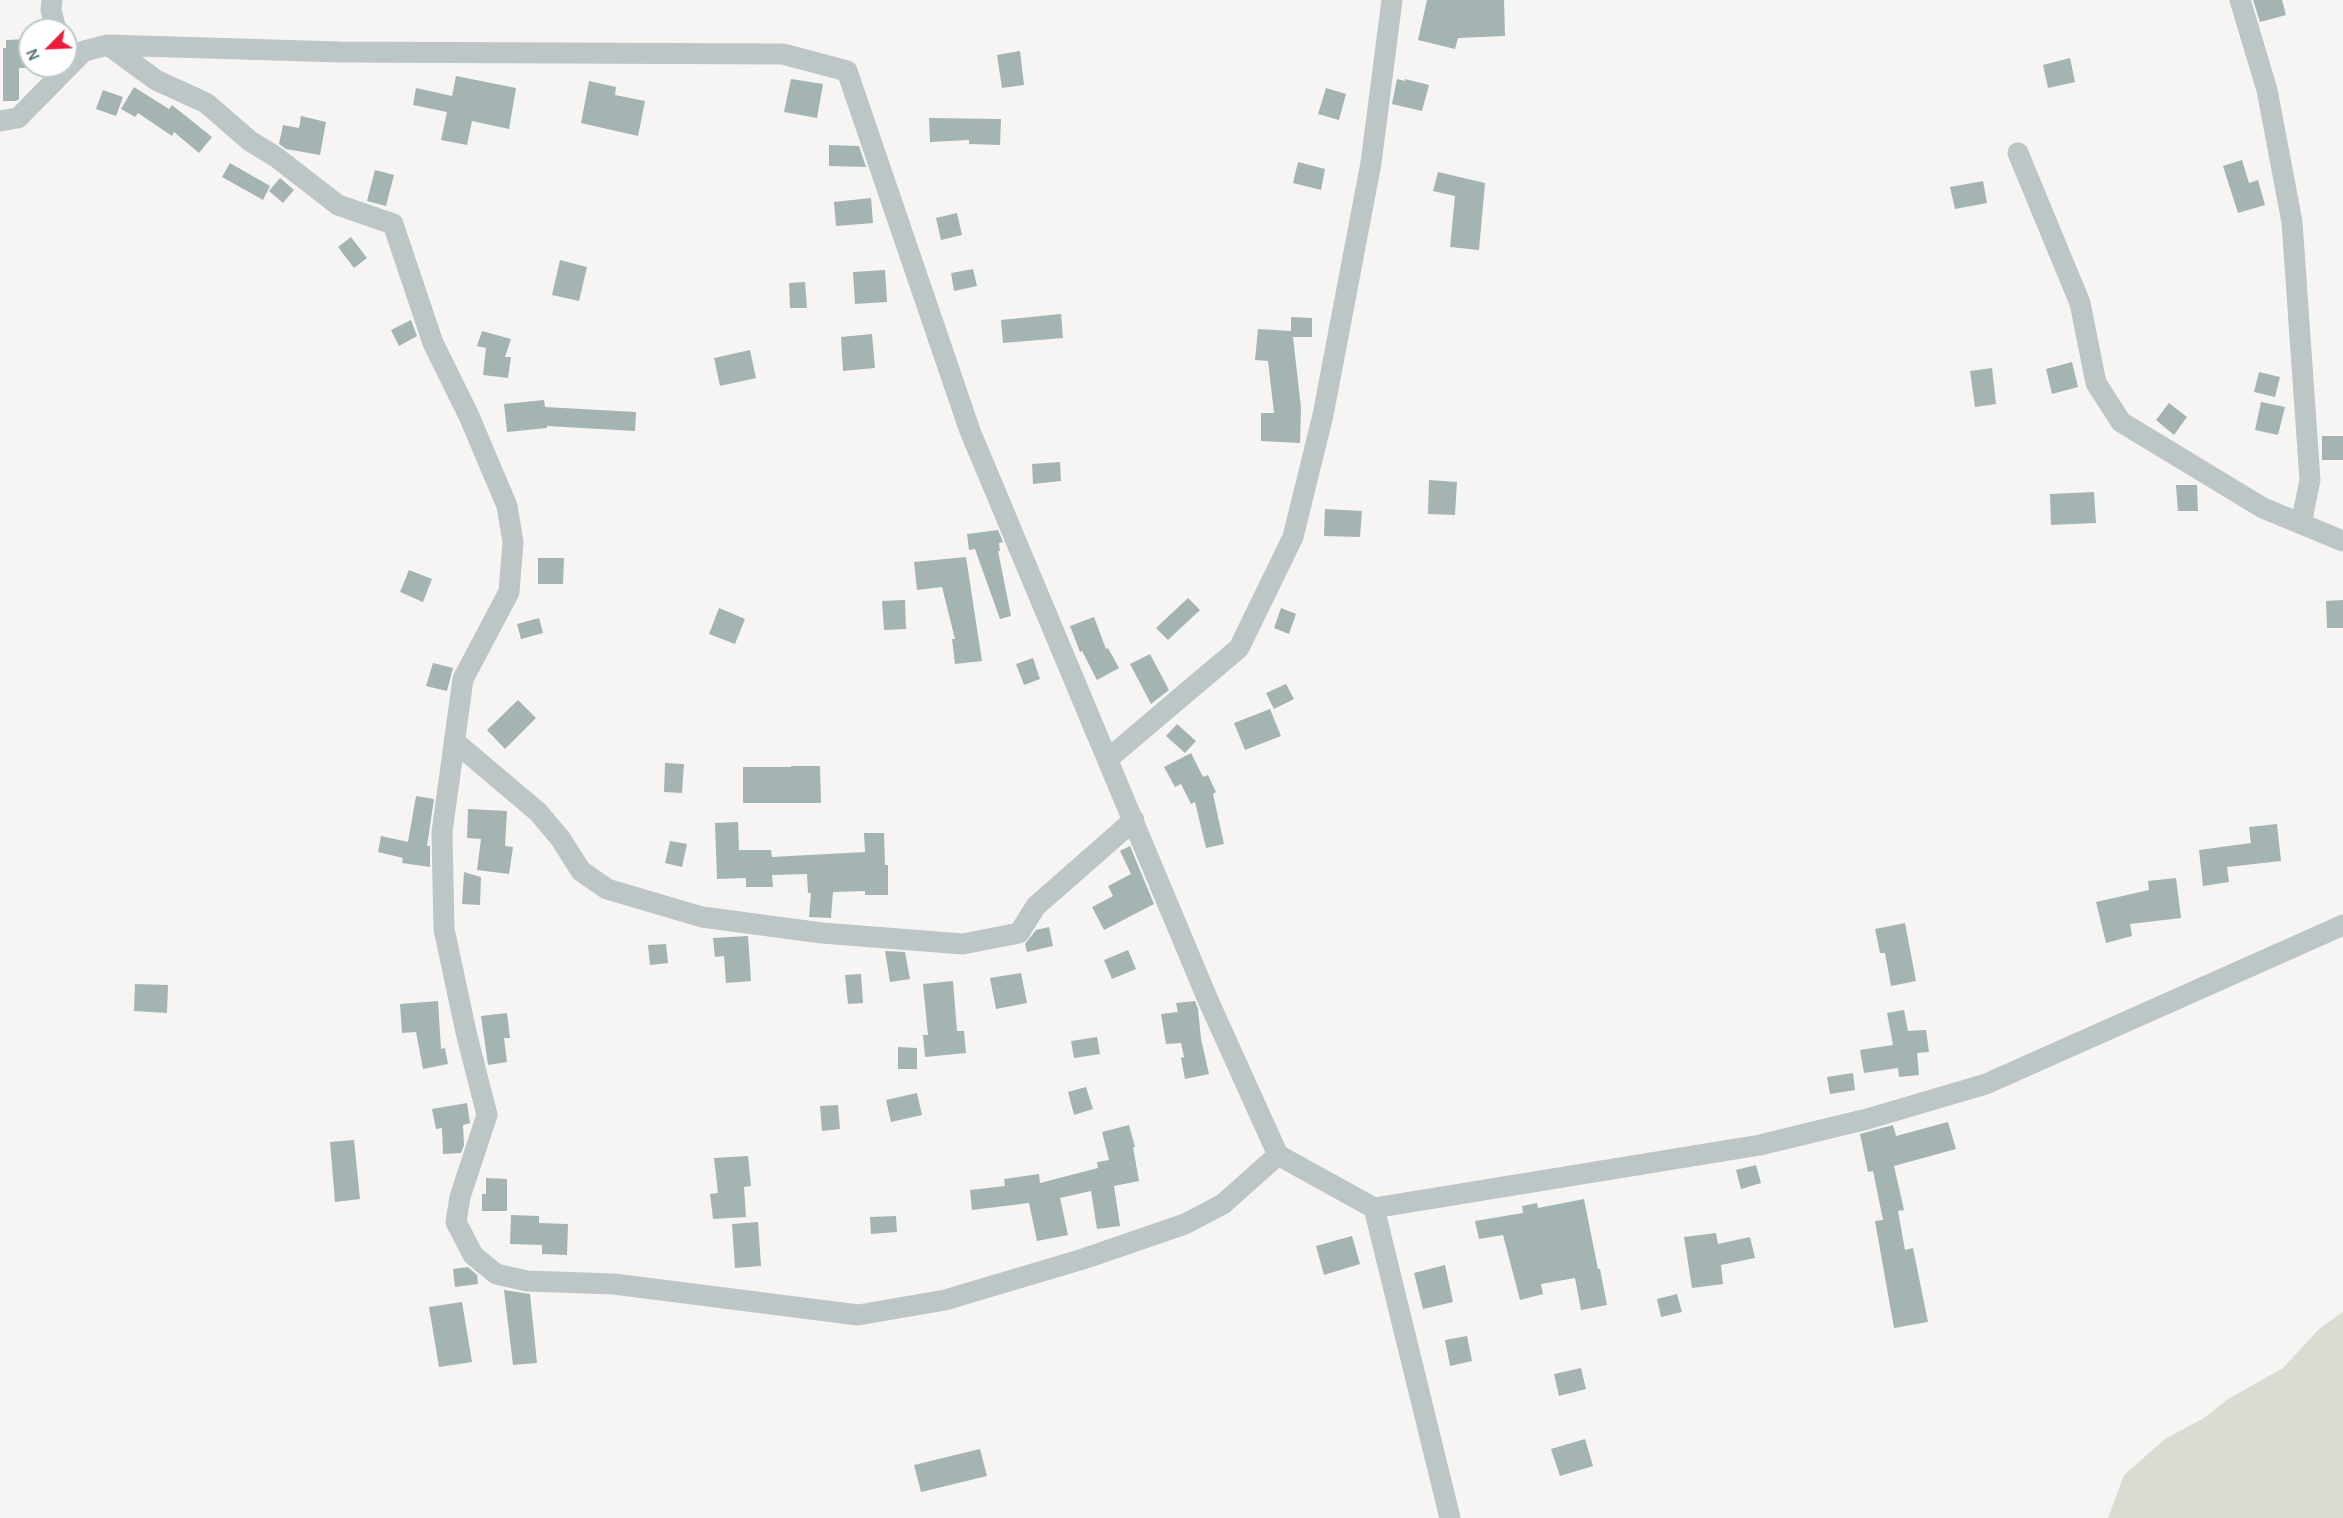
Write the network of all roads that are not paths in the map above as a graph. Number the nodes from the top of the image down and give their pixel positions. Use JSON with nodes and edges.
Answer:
{"nodes":[{"id":1,"x":52,"y":0,"type":"edge"},
{"id":2,"x":1392,"y":0,"type":"edge"},
{"id":3,"x":2240,"y":0,"type":"edge"},
{"id":4,"x":53,"y":18,"type":"edge"},
{"id":5,"x":108,"y":45,"type":"junction"},
{"id":6,"x":78,"y":51,"type":"edge"},
{"id":7,"x":53,"y":78,"type":"edge"},
{"id":8,"x":0,"y":121,"type":"edge"},
{"id":9,"x":2018,"y":153,"type":"dead end"},
{"id":10,"x":2301,"y":524,"type":"junction"},
{"id":11,"x":2343,"y":541,"type":"edge"},
{"id":12,"x":454,"y":741,"type":"junction"},
{"id":13,"x":1108,"y":758,"type":"junction"},
{"id":14,"x":1134,"y":820,"type":"junction"},
{"id":15,"x":2343,"y":925,"type":"edge"},
{"id":16,"x":1278,"y":1155,"type":"junction"},
{"id":17,"x":1374,"y":1208,"type":"junction"},
{"id":18,"x":1450,"y":1518,"type":"edge"}],
"edges":[{"from":1,"to":4,"type":"street"},
{"from":2,"to":13,"type":"street"},
{"from":3,"to":10,"type":"street"},
{"from":5,"to":6,"type":"street"},
{"from":5,"to":12,"type":"street"},
{"from":5,"to":13,"type":"street"},
{"from":7,"to":8,"type":"street"},
{"from":9,"to":10,"type":"street"},
{"from":10,"to":11,"type":"street"},
{"from":12,"to":14,"type":"street"},
{"from":12,"to":16,"type":"street"},
{"from":13,"to":14,"type":"street"},
{"from":14,"to":16,"type":"street"},
{"from":15,"to":17,"type":"street"},
{"from":16,"to":17,"type":"street"},
{"from":17,"to":18,"type":"street"}]}
